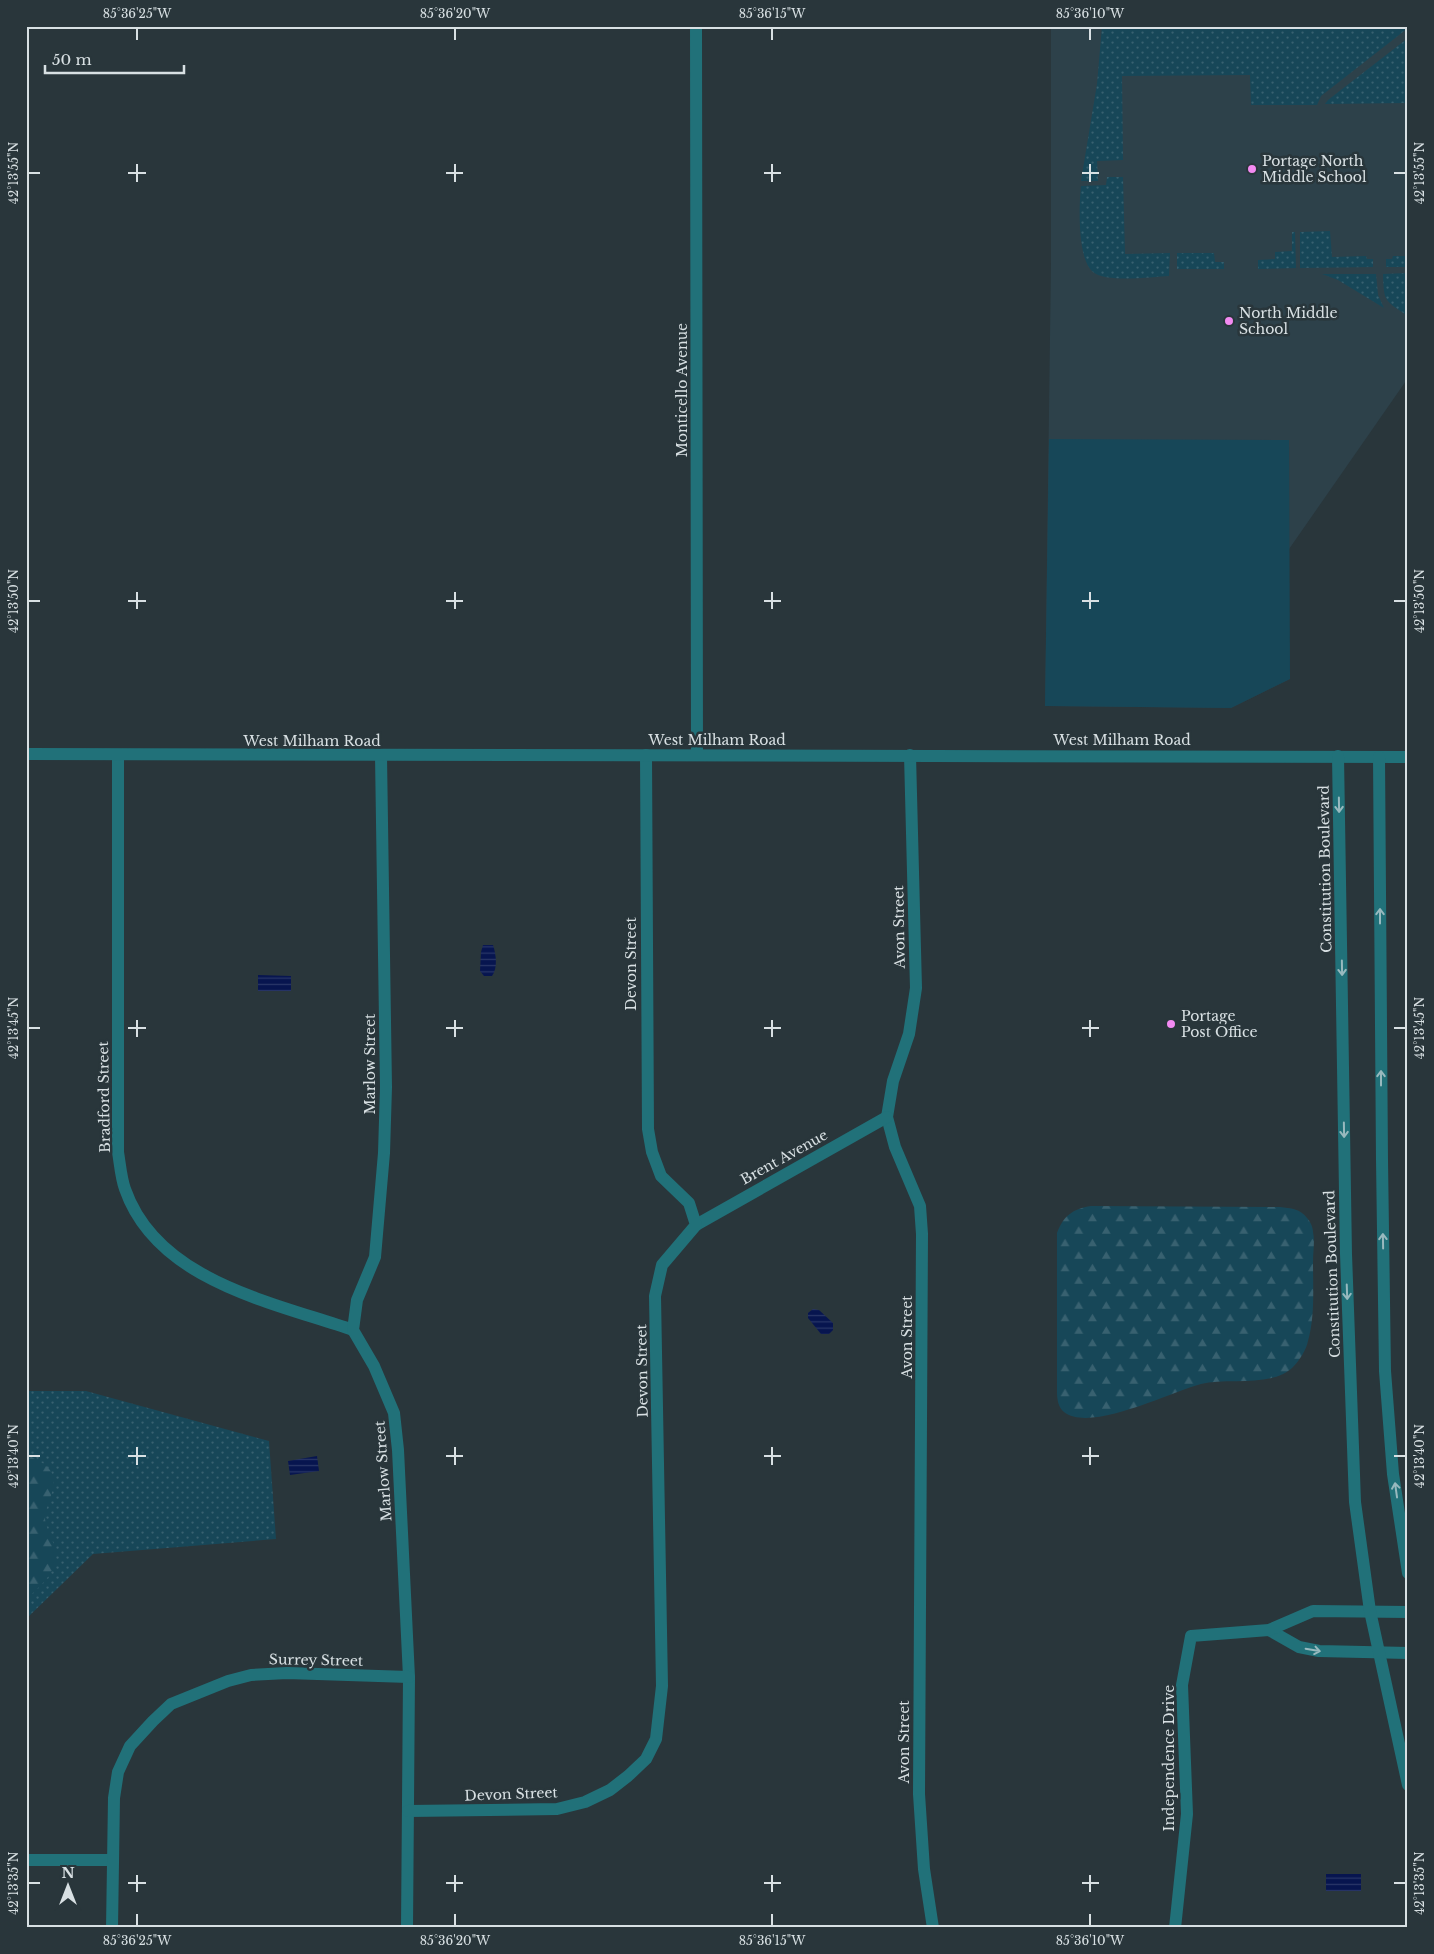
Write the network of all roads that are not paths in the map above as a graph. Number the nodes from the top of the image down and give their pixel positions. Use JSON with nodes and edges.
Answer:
{"nodes":[{"id":1,"x":696,"y":26,"type":"edge"},
{"id":2,"x":26,"y":754,"type":"edge"},
{"id":3,"x":697,"y":754,"type":"junction"},
{"id":4,"x":118,"y":755,"type":"junction"},
{"id":5,"x":646,"y":755,"type":"junction"},
{"id":6,"x":910,"y":755,"type":"junction"},
{"id":7,"x":381,"y":756,"type":"junction"},
{"id":8,"x":1338,"y":756,"type":"junction"},
{"id":9,"x":1380,"y":757,"type":"junction"},
{"id":10,"x":1408,"y":757,"type":"edge"},
{"id":11,"x":887,"y":1116,"type":"junction"},
{"id":12,"x":696,"y":1225,"type":"junction"},
{"id":13,"x":353,"y":1330,"type":"junction"},
{"id":14,"x":1408,"y":1573,"type":"edge"},
{"id":15,"x":1370,"y":1611,"type":"junction"},
{"id":16,"x":1408,"y":1612,"type":"edge"},
{"id":17,"x":1269,"y":1630,"type":"junction"},
{"id":18,"x":1379,"y":1653,"type":"junction"},
{"id":19,"x":1408,"y":1653,"type":"edge"},
{"id":20,"x":409,"y":1677,"type":"junction"},
{"id":21,"x":1408,"y":1785,"type":"edge"},
{"id":22,"x":408,"y":1811,"type":"junction"},
{"id":23,"x":26,"y":1860,"type":"edge"},
{"id":24,"x":113,"y":1860,"type":"junction"},
{"id":25,"x":112,"y":1928,"type":"edge"},
{"id":26,"x":407,"y":1928,"type":"edge"},
{"id":27,"x":933,"y":1928,"type":"edge"},
{"id":28,"x":1175,"y":1928,"type":"edge"}],
"edges":[{"from":1,"to":3,"type":"street","name":"Monticello Avenue"},
{"from":2,"to":4,"type":"street","name":"West Milham Road"},
{"from":3,"to":5,"type":"street","name":"West Milham Road"},
{"from":3,"to":6,"type":"street","name":"West Milham Road"},
{"from":4,"to":7,"type":"street","name":"West Milham Road"},
{"from":4,"to":13,"type":"street","name":"Bradford Street"},
{"from":5,"to":7,"type":"street","name":"West Milham Road"},
{"from":5,"to":12,"type":"street","name":"Devon Street"},
{"from":6,"to":8,"type":"street","name":"West Milham Road"},
{"from":6,"to":11,"type":"street","name":"Avon Street"},
{"from":7,"to":13,"type":"street","name":"Marlow Street"},
{"from":8,"to":9,"type":"street","name":"West Milham Road"},
{"from":8,"to":15,"type":"street","name":"Constitution Boulevard","one_way":true},
{"from":9,"to":10,"type":"street","name":"West Milham Road"},
{"from":14,"to":9,"type":"street","one_way":true},
{"from":11,"to":12,"type":"street","name":"Brent Avenue"},
{"from":11,"to":27,"type":"street","name":"Avon Street"},
{"from":12,"to":22,"type":"street","name":"Devon Street"},
{"from":13,"to":20,"type":"street","name":"Marlow Street"},
{"from":15,"to":16,"type":"street","name":"Independence Drive"},
{"from":15,"to":17,"type":"street","name":"Independence Drive"},
{"from":15,"to":18,"type":"street","name":"Constitution Boulevard"},
{"from":17,"to":18,"type":"street","one_way":true},
{"from":17,"to":28,"type":"street","name":"Independence Drive"},
{"from":18,"to":19,"type":"street"},
{"from":18,"to":21,"type":"street","name":"Constitution Boulevard"},
{"from":20,"to":22,"type":"street","name":"Marlow Street"},
{"from":20,"to":24,"type":"street","name":"Surrey Street"},
{"from":22,"to":26,"type":"street","name":"Marlow Street"},
{"from":23,"to":24,"type":"street"},
{"from":24,"to":25,"type":"street","name":"Surrey Street"}]}
